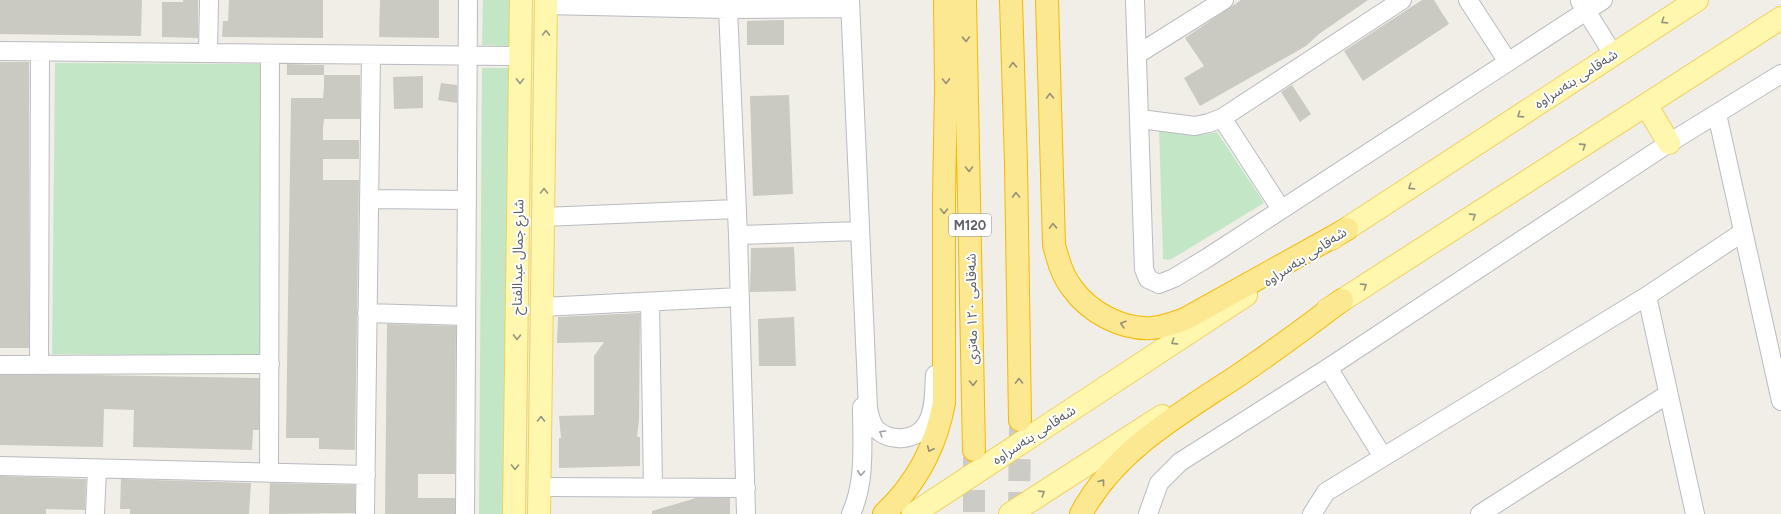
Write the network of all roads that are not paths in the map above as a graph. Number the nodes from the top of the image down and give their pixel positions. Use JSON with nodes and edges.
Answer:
{"nodes":[{"id":1,"x":209,"y":0,"type":"edge"},
{"id":2,"x":468,"y":0,"type":"edge"},
{"id":3,"x":521,"y":0,"type":"edge"},
{"id":4,"x":944,"y":0,"type":"edge"},
{"id":5,"x":965,"y":0,"type":"edge"},
{"id":6,"x":1010,"y":0,"type":"edge"},
{"id":7,"x":1047,"y":0,"type":"edge"},
{"id":8,"x":1135,"y":0,"type":"edge"},
{"id":9,"x":1224,"y":0,"type":"edge"},
{"id":10,"x":1402,"y":0,"type":"edge"},
{"id":11,"x":1468,"y":0,"type":"edge"},
{"id":12,"x":1603,"y":0,"type":"edge"},
{"id":13,"x":1697,"y":0,"type":"edge"},
{"id":14,"x":546,"y":3,"type":"edge"},
{"id":15,"x":850,"y":4,"type":"edge"},
{"id":16,"x":1582,"y":5,"type":"edge"},
{"id":17,"x":728,"y":9,"type":"junction"},
{"id":18,"x":1781,"y":18,"type":"edge"},
{"id":19,"x":0,"y":51,"type":"edge"},
{"id":20,"x":40,"y":52,"type":"junction"},
{"id":21,"x":208,"y":53,"type":"junction"},
{"id":22,"x":270,"y":54,"type":"junction"},
{"id":23,"x":1138,"y":54,"type":"junction"},
{"id":24,"x":1613,"y":54,"type":"junction"},
{"id":25,"x":371,"y":55,"type":"junction"},
{"id":26,"x":467,"y":56,"type":"junction"},
{"id":27,"x":520,"y":56,"type":"junction"},
{"id":28,"x":1508,"y":62,"type":"junction"},
{"id":29,"x":1781,"y":74,"type":"edge"},
{"id":30,"x":1646,"y":105,"type":"junction"},
{"id":31,"x":1717,"y":114,"type":"junction"},
{"id":32,"x":1222,"y":118,"type":"junction"},
{"id":33,"x":1140,"y":119,"type":"junction"},
{"id":34,"x":1670,"y":143,"type":"junction"},
{"id":35,"x":369,"y":199,"type":"junction"},
{"id":36,"x":467,"y":200,"type":"junction"},
{"id":37,"x":736,"y":209,"type":"junction"},
{"id":38,"x":1281,"y":209,"type":"junction"},
{"id":39,"x":543,"y":217,"type":"junction"},
{"id":40,"x":1347,"y":229,"type":"junction"},
{"id":41,"x":859,"y":231,"type":"junction"},
{"id":42,"x":1743,"y":232,"type":"junction"},
{"id":43,"x":738,"y":235,"type":"junction"},
{"id":44,"x":518,"y":268,"type":"junction"},
{"id":45,"x":542,"y":268,"type":"junction"},
{"id":46,"x":944,"y":272,"type":"junction"},
{"id":47,"x":1647,"y":296,"type":"junction"},
{"id":48,"x":740,"y":297,"type":"junction"},
{"id":49,"x":1342,"y":300,"type":"junction"},
{"id":50,"x":650,"y":302,"type":"junction"},
{"id":51,"x":542,"y":307,"type":"junction"},
{"id":52,"x":367,"y":313,"type":"junction"},
{"id":53,"x":466,"y":316,"type":"junction"},
{"id":54,"x":864,"y":336,"type":"junction"},
{"id":55,"x":270,"y":364,"type":"junction"},
{"id":56,"x":39,"y":365,"type":"junction"},
{"id":57,"x":0,"y":366,"type":"edge"},
{"id":58,"x":1328,"y":368,"type":"junction"},
{"id":59,"x":1668,"y":394,"type":"junction"},
{"id":60,"x":1781,"y":401,"type":"edge"},
{"id":61,"x":1020,"y":420,"type":"tunnel mouth"},
{"id":62,"x":974,"y":450,"type":"tunnel mouth"},
{"id":63,"x":1383,"y":457,"type":"junction"},
{"id":64,"x":0,"y":466,"type":"edge"},
{"id":65,"x":97,"y":469,"type":"junction"},
{"id":66,"x":269,"y":473,"type":"junction"},
{"id":67,"x":366,"y":475,"type":"junction"},
{"id":68,"x":540,"y":486,"type":"junction"},
{"id":69,"x":653,"y":487,"type":"junction"},
{"id":70,"x":746,"y":488,"type":"junction"},
{"id":71,"x":95,"y":514,"type":"edge"},
{"id":72,"x":365,"y":514,"type":"edge"},
{"id":73,"x":465,"y":514,"type":"edge"},
{"id":74,"x":514,"y":514,"type":"edge"},
{"id":75,"x":539,"y":514,"type":"edge"},
{"id":76,"x":746,"y":514,"type":"edge"},
{"id":77,"x":851,"y":514,"type":"edge"},
{"id":78,"x":884,"y":514,"type":"edge"},
{"id":79,"x":913,"y":514,"type":"edge"},
{"id":80,"x":1010,"y":514,"type":"edge"},
{"id":81,"x":1081,"y":514,"type":"edge"},
{"id":82,"x":1148,"y":514,"type":"edge"},
{"id":83,"x":1312,"y":514,"type":"edge"},
{"id":84,"x":1480,"y":514,"type":"edge"},
{"id":85,"x":1695,"y":514,"type":"edge"}],
"edges":[{"from":1,"to":21,"type":"street"},
{"from":2,"to":26,"type":"street"},
{"from":3,"to":27,"type":"main road","name":"شارع جمال عبدالفتاح"},
{"from":4,"to":46,"type":"highway","one_way":true},
{"from":5,"to":62,"type":"highway","name":"شەقامی ١٢٠ مەتری","number":"M120","one_way":true},
{"from":61,"to":6,"type":"highway","one_way":true},
{"from":40,"to":7,"type":"highway","one_way":true},
{"from":8,"to":23,"type":"street"},
{"from":9,"to":23,"type":"street"},
{"from":10,"to":32,"type":"street"},
{"from":11,"to":28,"type":"street"},
{"from":12,"to":16,"type":"street"},
{"from":13,"to":24,"type":"main road","name":"شەقامی بنەسراوە","one_way":true},
{"from":14,"to":17,"type":"street"},
{"from":39,"to":14,"type":"main road","name":"شارع جمال عبدالفتاح","one_way":true},
{"from":15,"to":17,"type":"street"},
{"from":15,"to":41,"type":"street"},
{"from":16,"to":24,"type":"street"},
{"from":16,"to":28,"type":"street"},
{"from":17,"to":37,"type":"street"},
{"from":18,"to":30,"type":"main road"},
{"from":19,"to":20,"type":"street"},
{"from":20,"to":21,"type":"street"},
{"from":20,"to":56,"type":"street"},
{"from":21,"to":22,"type":"street"},
{"from":22,"to":25,"type":"street"},
{"from":22,"to":55,"type":"street"},
{"from":23,"to":33,"type":"street"},
{"from":24,"to":40,"type":"main road","name":"شەقامی بنەسراوە","one_way":true},
{"from":25,"to":26,"type":"street"},
{"from":25,"to":35,"type":"street"},
{"from":26,"to":27,"type":"street"},
{"from":26,"to":36,"type":"street"},
{"from":27,"to":44,"type":"main road","name":"شارع جمال عبدالفتاح","one_way":true},
{"from":28,"to":38,"type":"street"},
{"from":29,"to":31,"type":"street"},
{"from":30,"to":34,"type":"main road"},
{"from":49,"to":30,"type":"main road","one_way":true},
{"from":31,"to":34,"type":"street"},
{"from":31,"to":42,"type":"street"},
{"from":32,"to":33,"type":"street"},
{"from":32,"to":38,"type":"street"},
{"from":33,"to":38,"type":"street"},
{"from":34,"to":58,"type":"street"},
{"from":35,"to":36,"type":"street"},
{"from":35,"to":52,"type":"street"},
{"from":36,"to":53,"type":"street"},
{"from":37,"to":39,"type":"street"},
{"from":37,"to":43,"type":"street"},
{"from":39,"to":45,"type":"main road","name":"شارع جمال عبدالفتاح"},
{"from":40,"to":79,"type":"main road","name":"شەقامی بنەسراوە","one_way":true},
{"from":41,"to":43,"type":"street"},
{"from":41,"to":54,"type":"street"},
{"from":42,"to":47,"type":"street"},
{"from":42,"to":60,"type":"street"},
{"from":43,"to":48,"type":"street"},
{"from":44,"to":45,"type":"main road"},
{"from":44,"to":74,"type":"main road","name":"شارع جمال عبدالفتاح","one_way":true},
{"from":45,"to":51,"type":"main road","name":"شارع جمال عبدالفتاح"},
{"from":46,"to":54,"type":"street","one_way":true},
{"from":46,"to":78,"type":"highway","one_way":true},
{"from":47,"to":59,"type":"street"},
{"from":47,"to":63,"type":"street"},
{"from":48,"to":50,"type":"street"},
{"from":48,"to":70,"type":"street"},
{"from":80,"to":49,"type":"main road","one_way":true},
{"from":81,"to":49,"type":"highway","one_way":true},
{"from":50,"to":51,"type":"street"},
{"from":50,"to":69,"type":"street"},
{"from":68,"to":51,"type":"main road","name":"شارع جمال عبدالفتاح","one_way":true},
{"from":52,"to":53,"type":"street"},
{"from":52,"to":67,"type":"street"},
{"from":53,"to":73,"type":"street"},
{"from":54,"to":77,"type":"street","one_way":true},
{"from":55,"to":56,"type":"street"},
{"from":55,"to":66,"type":"street"},
{"from":56,"to":57,"type":"street"},
{"from":58,"to":63,"type":"street"},
{"from":58,"to":82,"type":"street"},
{"from":59,"to":84,"type":"street"},
{"from":59,"to":85,"type":"street"},
{"from":63,"to":83,"type":"street"},
{"from":64,"to":65,"type":"street"},
{"from":65,"to":66,"type":"street"},
{"from":65,"to":71,"type":"street"},
{"from":66,"to":67,"type":"street"},
{"from":67,"to":72,"type":"street"},
{"from":68,"to":69,"type":"street"},
{"from":68,"to":75,"type":"main road","name":"شارع جمال عبدالفتاح"},
{"from":69,"to":70,"type":"street"},
{"from":70,"to":76,"type":"street"}]}
